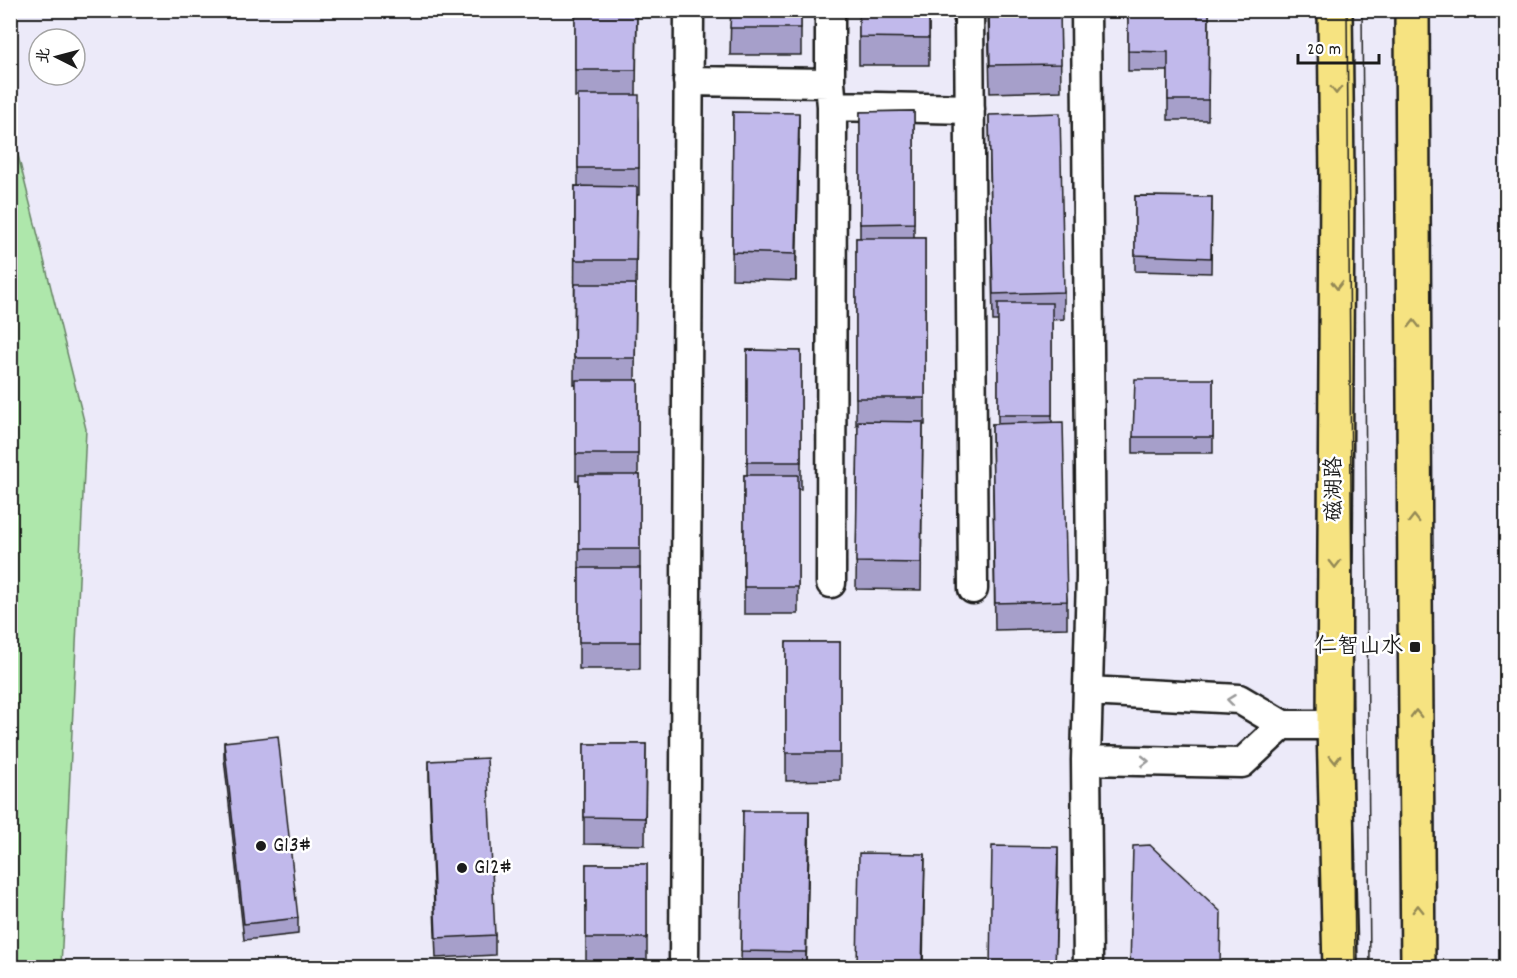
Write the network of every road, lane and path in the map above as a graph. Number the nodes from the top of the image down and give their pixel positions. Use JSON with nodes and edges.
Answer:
{"nodes":[{"id":1,"x":688,"y":10,"type":"edge"},
{"id":2,"x":830,"y":10,"type":"edge"},
{"id":3,"x":969,"y":10,"type":"edge"},
{"id":4,"x":1086,"y":10,"type":"edge"},
{"id":5,"x":1335,"y":10,"type":"edge"},
{"id":6,"x":1412,"y":10,"type":"edge"},
{"id":7,"x":688,"y":81,"type":"junction"},
{"id":8,"x":831,"y":95,"type":"junction"},
{"id":9,"x":977,"y":121,"type":"junction"},
{"id":10,"x":831,"y":583,"type":"dead end"},
{"id":11,"x":973,"y":589,"type":"dead end"},
{"id":12,"x":1088,"y":691,"type":"junction"},
{"id":13,"x":1283,"y":725,"type":"junction"},
{"id":14,"x":1334,"y":725,"type":"junction"},
{"id":15,"x":1086,"y":760,"type":"junction"},
{"id":16,"x":684,"y":968,"type":"edge"},
{"id":17,"x":1088,"y":968,"type":"edge"},
{"id":18,"x":1340,"y":968,"type":"edge"},
{"id":19,"x":1418,"y":968,"type":"edge"}],
"edges":[{"from":1,"to":7,"type":"street"},
{"from":2,"to":8,"type":"street"},
{"from":3,"to":9,"type":"street"},
{"from":4,"to":12,"type":"street"},
{"from":5,"to":14,"type":"main road","name":"磁湖路","one_way":true},
{"from":19,"to":6,"type":"main road","one_way":true},
{"from":7,"to":8,"type":"street"},
{"from":7,"to":16,"type":"street"},
{"from":8,"to":9,"type":"street"},
{"from":8,"to":10,"type":"street"},
{"from":9,"to":11,"type":"street"},
{"from":13,"to":12,"type":"street","one_way":true},
{"from":12,"to":15,"type":"street"},
{"from":13,"to":14,"type":"street"},
{"from":15,"to":13,"type":"street","one_way":true},
{"from":14,"to":18,"type":"main road","name":"磁湖路","one_way":true},
{"from":15,"to":17,"type":"street"}]}
